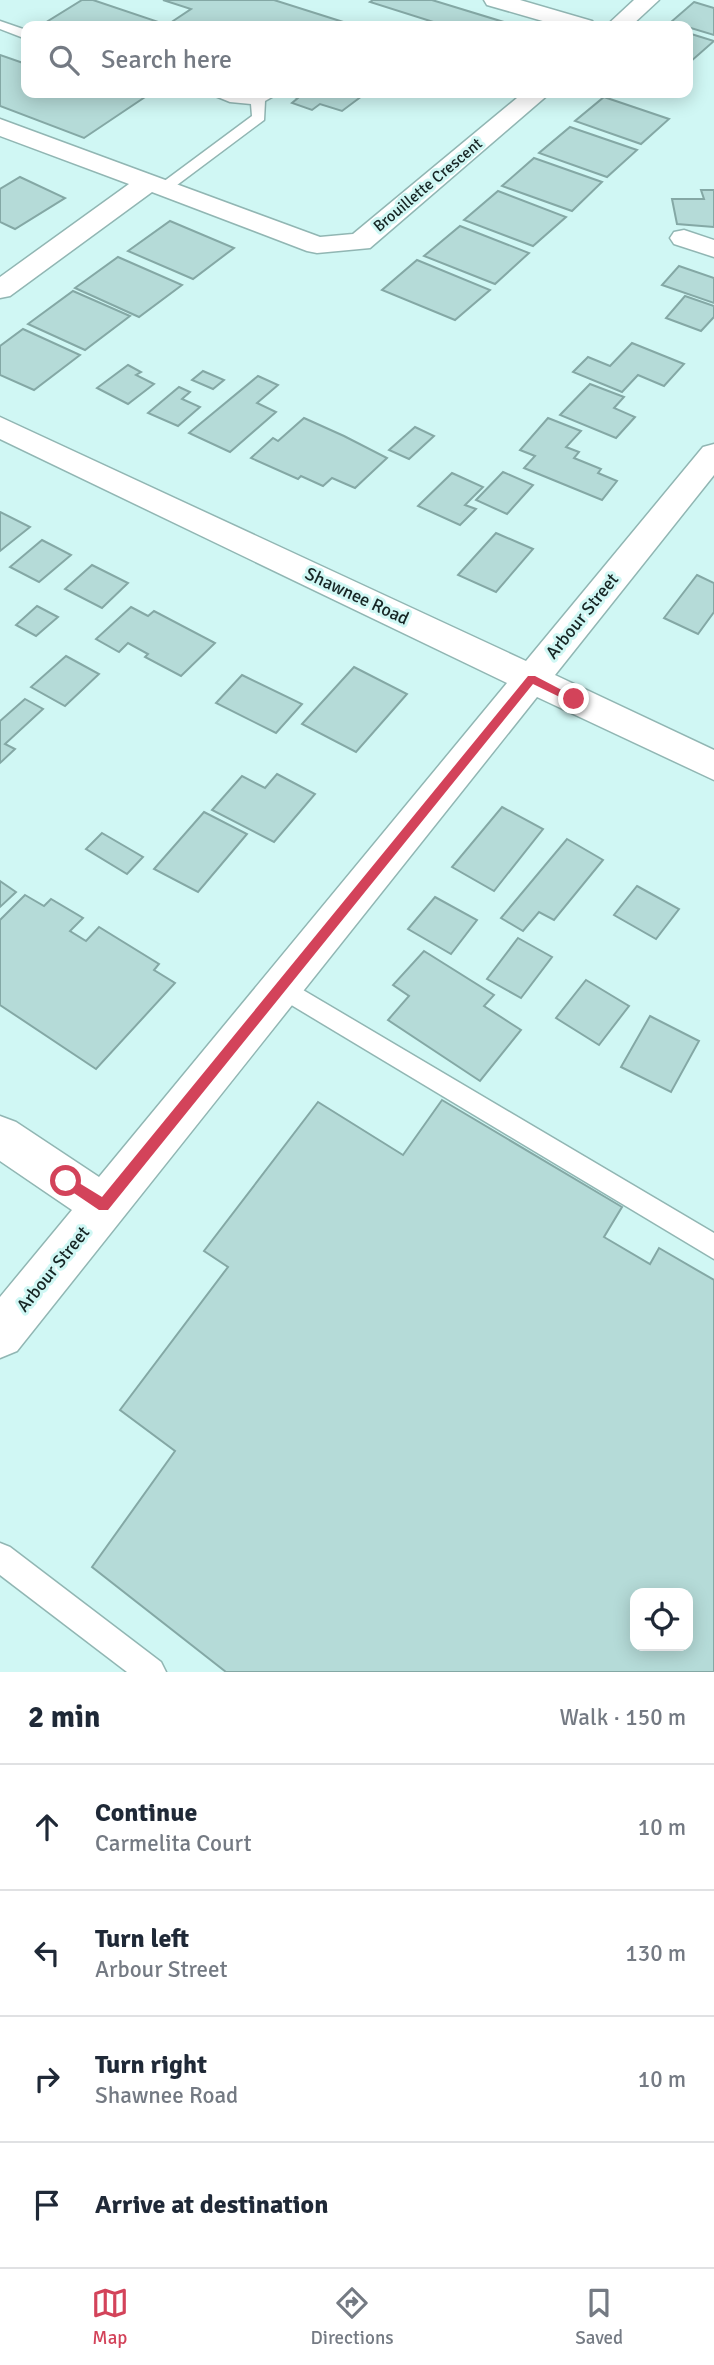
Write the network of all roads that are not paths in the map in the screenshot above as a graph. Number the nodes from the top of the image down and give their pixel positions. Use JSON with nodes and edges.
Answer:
{"nodes":[{"id":1,"x":495,"y":0,"type":"edge"},
{"id":2,"x":648,"y":0,"type":"edge"},
{"id":3,"x":567,"y":21,"type":"edge"},
{"id":4,"x":623,"y":21,"type":"edge"},
{"id":5,"x":0,"y":25,"type":"edge"},
{"id":6,"x":21,"y":33,"type":"dead end"},
{"id":7,"x":264,"y":98,"type":"edge"},
{"id":8,"x":532,"y":98,"type":"edge"},
{"id":9,"x":0,"y":127,"type":"edge"},
{"id":10,"x":157,"y":185,"type":"junction"},
{"id":11,"x":684,"y":238,"type":"dead end"},
{"id":12,"x":714,"y":248,"type":"edge"},
{"id":13,"x":0,"y":290,"type":"edge"},
{"id":14,"x":0,"y":427,"type":"edge"},
{"id":15,"x":714,"y":454,"type":"edge"},
{"id":16,"x":531,"y":679,"type":"junction"},
{"id":17,"x":714,"y":766,"type":"edge"},
{"id":18,"x":281,"y":987,"type":"junction"},
{"id":19,"x":0,"y":1136,"type":"edge"},
{"id":20,"x":103,"y":1206,"type":"junction"},
{"id":21,"x":714,"y":1247,"type":"edge"},
{"id":22,"x":0,"y":1334,"type":"edge"},
{"id":23,"x":0,"y":1558,"type":"edge"},
{"id":24,"x":151,"y":1672,"type":"edge"}],
"edges":[{"from":1,"to":3,"type":"street"},
{"from":2,"to":4,"type":"street"},
{"from":5,"to":6,"type":"lane"},
{"from":7,"to":10,"type":"lane"},
{"from":8,"to":10,"type":"street","name":"Brouillette Crescent"},
{"from":9,"to":10,"type":"street","name":"Brouillette Crescent"},
{"from":10,"to":13,"type":"street"},
{"from":11,"to":12,"type":"street"},
{"from":14,"to":16,"type":"street","name":"Shawnee Road"},
{"from":15,"to":16,"type":"street","name":"Arbour Street"},
{"from":16,"to":17,"type":"street","name":"Shawnee Road"},
{"from":16,"to":18,"type":"street","name":"Arbour Street"},
{"from":18,"to":20,"type":"street","name":"Arbour Street"},
{"from":18,"to":21,"type":"lane"},
{"from":19,"to":20,"type":"street"},
{"from":20,"to":22,"type":"street","name":"Arbour Street"},
{"from":23,"to":24,"type":"lane"}]}
